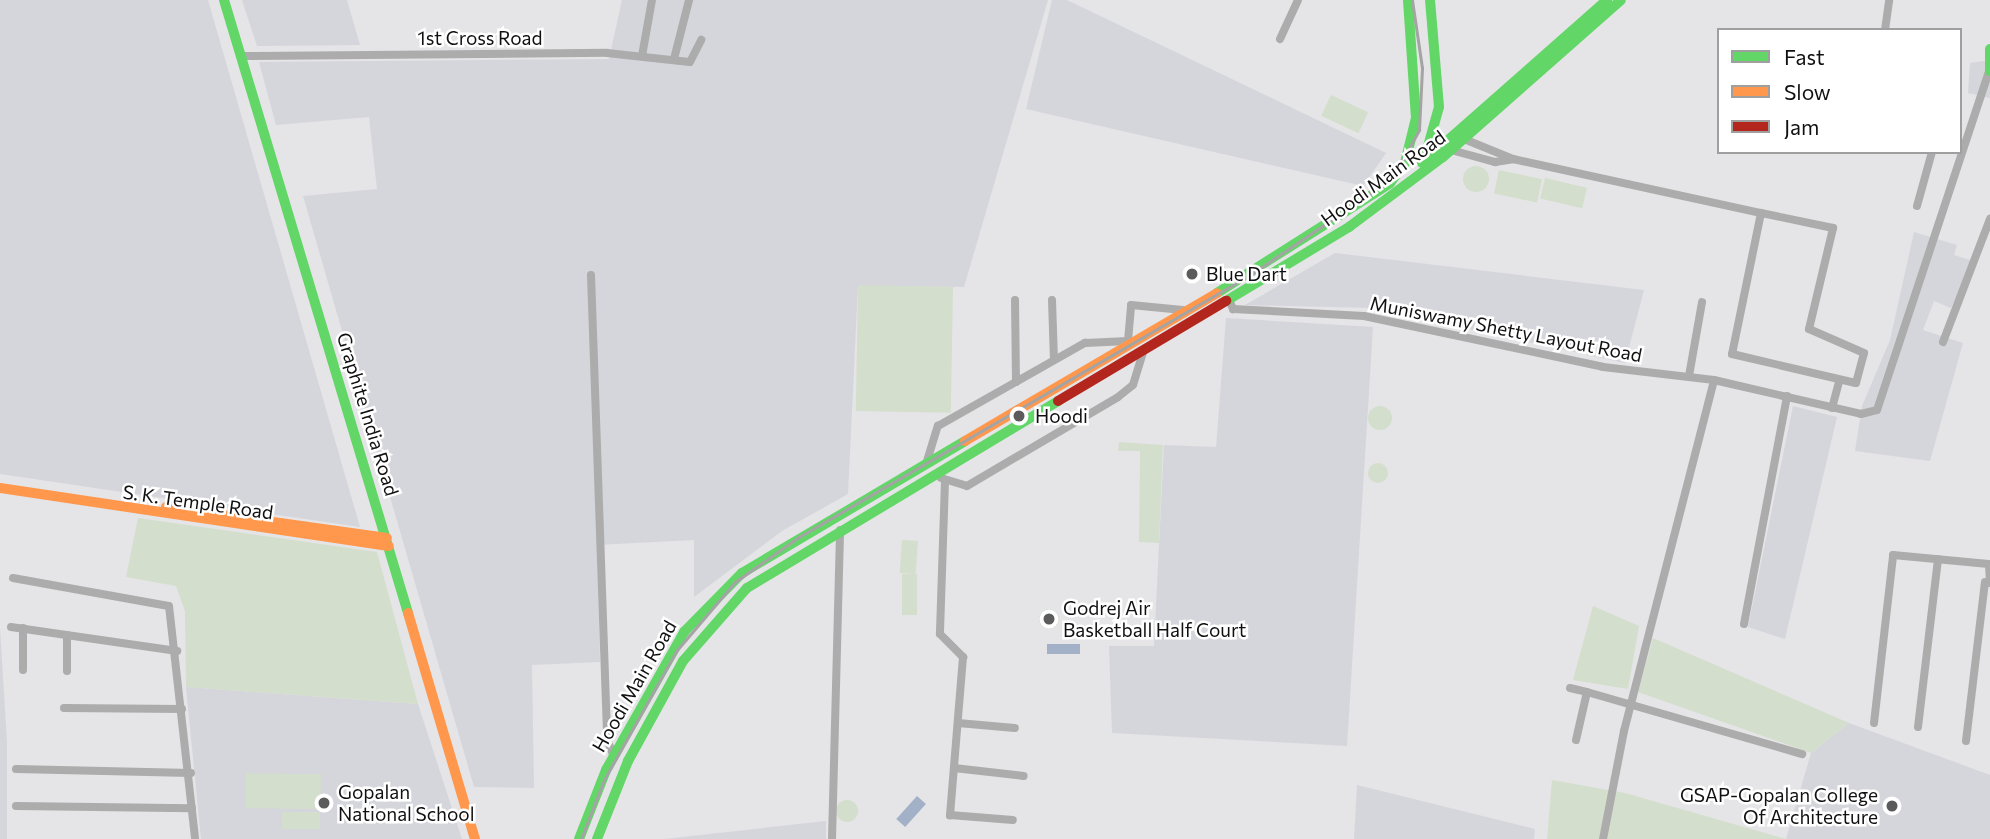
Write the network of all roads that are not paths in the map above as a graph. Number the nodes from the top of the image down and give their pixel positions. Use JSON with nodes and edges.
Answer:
{"nodes":[{"id":1,"x":224,"y":0,"type":"edge"},
{"id":2,"x":652,"y":0,"type":"edge"},
{"id":3,"x":689,"y":0,"type":"edge"},
{"id":4,"x":1298,"y":0,"type":"edge"},
{"id":5,"x":1408,"y":0,"type":"edge"},
{"id":6,"x":1430,"y":0,"type":"edge"},
{"id":7,"x":1606,"y":0,"type":"edge"},
{"id":8,"x":1620,"y":0,"type":"edge"},
{"id":9,"x":1889,"y":0,"type":"edge"},
{"id":10,"x":1885,"y":28,"type":"edge"},
{"id":11,"x":1280,"y":39,"type":"dead end"},
{"id":12,"x":701,"y":40,"type":"dead end"},
{"id":13,"x":1990,"y":50,"type":"edge"},
{"id":14,"x":242,"y":56,"type":"junction"},
{"id":15,"x":642,"y":56,"type":"junction"},
{"id":16,"x":674,"y":59,"type":"junction"},
{"id":17,"x":1544,"y":63,"type":"junction"},
{"id":18,"x":1989,"y":71,"type":"edge"},
{"id":19,"x":1464,"y":139,"type":"junction"},
{"id":20,"x":1451,"y":150,"type":"junction"},
{"id":21,"x":1931,"y":154,"type":"edge"},
{"id":22,"x":1513,"y":159,"type":"junction"},
{"id":23,"x":1424,"y":166,"type":"junction"},
{"id":24,"x":1917,"y":206,"type":"dead end"},
{"id":25,"x":1761,"y":213,"type":"junction"},
{"id":26,"x":1990,"y":219,"type":"edge"},
{"id":27,"x":1334,"y":222,"type":"junction"},
{"id":28,"x":1340,"y":233,"type":"junction"},
{"id":29,"x":591,"y":275,"type":"dead end"},
{"id":30,"x":1015,"y":300,"type":"dead end"},
{"id":31,"x":1052,"y":300,"type":"dead end"},
{"id":32,"x":1230,"y":302,"type":"junction"},
{"id":33,"x":1702,"y":302,"type":"dead end"},
{"id":34,"x":1183,"y":310,"type":"junction"},
{"id":35,"x":1128,"y":341,"type":"junction"},
{"id":36,"x":1942,"y":342,"type":"dead end"},
{"id":37,"x":1143,"y":353,"type":"junction"},
{"id":38,"x":1054,"y":359,"type":"junction"},
{"id":39,"x":1689,"y":376,"type":"junction"},
{"id":40,"x":1714,"y":380,"type":"junction"},
{"id":41,"x":1839,"y":381,"type":"junction"},
{"id":42,"x":1016,"y":382,"type":"junction"},
{"id":43,"x":1787,"y":396,"type":"junction"},
{"id":44,"x":1832,"y":408,"type":"junction"},
{"id":45,"x":927,"y":461,"type":"junction"},
{"id":46,"x":934,"y":474,"type":"junction"},
{"id":47,"x":945,"y":481,"type":"junction"},
{"id":48,"x":2,"y":488,"type":"edge"},
{"id":49,"x":840,"y":530,"type":"junction"},
{"id":50,"x":388,"y":542,"type":"junction"},
{"id":51,"x":1938,"y":559,"type":"junction"},
{"id":52,"x":13,"y":578,"type":"dead end"},
{"id":53,"x":1988,"y":582,"type":"edge"},
{"id":54,"x":1744,"y":624,"type":"dead end"},
{"id":55,"x":11,"y":627,"type":"dead end"},
{"id":56,"x":23,"y":628,"type":"junction"},
{"id":57,"x":67,"y":635,"type":"junction"},
{"id":58,"x":177,"y":651,"type":"junction"},
{"id":59,"x":23,"y":670,"type":"dead end"},
{"id":60,"x":67,"y":671,"type":"dead end"},
{"id":61,"x":1570,"y":688,"type":"dead end"},
{"id":62,"x":1587,"y":692,"type":"junction"},
{"id":63,"x":1631,"y":703,"type":"junction"},
{"id":64,"x":64,"y":708,"type":"dead end"},
{"id":65,"x":182,"y":709,"type":"junction"},
{"id":66,"x":958,"y":723,"type":"junction"},
{"id":67,"x":1874,"y":723,"type":"dead end"},
{"id":68,"x":1918,"y":727,"type":"dead end"},
{"id":69,"x":1015,"y":728,"type":"dead end"},
{"id":70,"x":1576,"y":740,"type":"dead end"},
{"id":71,"x":1966,"y":741,"type":"dead end"},
{"id":72,"x":1802,"y":754,"type":"dead end"},
{"id":73,"x":614,"y":757,"type":"junction"},
{"id":74,"x":954,"y":768,"type":"junction"},
{"id":75,"x":16,"y":769,"type":"dead end"},
{"id":76,"x":191,"y":773,"type":"junction"},
{"id":77,"x":1024,"y":776,"type":"dead end"},
{"id":78,"x":16,"y":806,"type":"dead end"},
{"id":79,"x":192,"y":808,"type":"junction"},
{"id":80,"x":1013,"y":820,"type":"dead end"},
{"id":81,"x":195,"y":839,"type":"edge"},
{"id":82,"x":475,"y":839,"type":"edge"},
{"id":83,"x":579,"y":839,"type":"edge"},
{"id":84,"x":597,"y":839,"type":"edge"},
{"id":85,"x":832,"y":839,"type":"edge"},
{"id":86,"x":1603,"y":839,"type":"edge"}],
"edges":[{"from":1,"to":14,"type":"main road","name":"Graphite India Road"},
{"from":2,"to":15,"type":"street"},
{"from":3,"to":16,"type":"street"},
{"from":4,"to":11,"type":"street"},
{"from":5,"to":27,"type":"main road","name":"Hoodi Main Road"},
{"from":6,"to":23,"type":"main road"},
{"from":7,"to":17,"type":"main road","name":"Hoodi Main Road"},
{"from":8,"to":17,"type":"main road","name":"Hoodi Main Road"},
{"from":9,"to":10,"type":"street"},
{"from":12,"to":16,"type":"street"},
{"from":13,"to":18,"type":"main road"},
{"from":14,"to":15,"type":"street","name":"1st Cross Road"},
{"from":14,"to":50,"type":"main road","name":"Graphite India Road"},
{"from":15,"to":16,"type":"street","name":"1st Cross Road"},
{"from":17,"to":19,"type":"main road","name":"Hoodi Main Road"},
{"from":17,"to":23,"type":"main road","name":"Hoodi Main Road"},
{"from":18,"to":44,"type":"street","name":"Muniswamy Shetty Layout Road"},
{"from":19,"to":20,"type":"main road","name":"Hoodi Main Road"},
{"from":19,"to":22,"type":"street"},
{"from":20,"to":22,"type":"street"},
{"from":20,"to":23,"type":"main road","name":"Hoodi Main Road"},
{"from":21,"to":24,"type":"street"},
{"from":22,"to":25,"type":"street"},
{"from":23,"to":28,"type":"main road","name":"Hoodi Main Road"},
{"from":25,"to":41,"type":"street"},
{"from":25,"to":41,"type":"street"},
{"from":26,"to":36,"type":"street"},
{"from":27,"to":28,"type":"main road"},
{"from":27,"to":34,"type":"main road","name":"Hoodi Main Road"},
{"from":28,"to":32,"type":"main road","name":"Hoodi Main Road"},
{"from":29,"to":73,"type":"street"},
{"from":30,"to":42,"type":"street"},
{"from":31,"to":38,"type":"street"},
{"from":32,"to":37,"type":"main road","name":"Hoodi Main Road"},
{"from":32,"to":39,"type":"street","name":"Muniswamy Shetty Layout Road"},
{"from":33,"to":39,"type":"street"},
{"from":34,"to":35,"type":"main road","name":"Hoodi Main Road"},
{"from":34,"to":35,"type":"street"},
{"from":35,"to":38,"type":"street","name":"Hoodi Main Road"},
{"from":35,"to":45,"type":"main road","name":"Hoodi Main Road"},
{"from":37,"to":46,"type":"main road","name":"Hoodi Main Road"},
{"from":37,"to":47,"type":"street"},
{"from":38,"to":42,"type":"street","name":"Hoodi Main Road"},
{"from":39,"to":40,"type":"street","name":"Muniswamy Shetty Layout Road"},
{"from":40,"to":43,"type":"street","name":"Muniswamy Shetty Layout Road"},
{"from":40,"to":63,"type":"street"},
{"from":41,"to":44,"type":"street"},
{"from":42,"to":45,"type":"street","name":"Hoodi Main Road"},
{"from":43,"to":44,"type":"street","name":"Muniswamy Shetty Layout Road"},
{"from":43,"to":54,"type":"street"},
{"from":45,"to":73,"type":"main road","name":"Hoodi Main Road"},
{"from":46,"to":47,"type":"street"},
{"from":46,"to":49,"type":"main road","name":"Hoodi Main Road"},
{"from":47,"to":66,"type":"street"},
{"from":48,"to":50,"type":"main road","name":"S. K. Temple Road"},
{"from":49,"to":84,"type":"main road","name":"Hoodi Main Road"},
{"from":49,"to":85,"type":"street"},
{"from":50,"to":82,"type":"main road","name":"Graphite India Road"},
{"from":51,"to":53,"type":"street"},
{"from":51,"to":67,"type":"street"},
{"from":51,"to":68,"type":"street"},
{"from":52,"to":58,"type":"street"},
{"from":53,"to":71,"type":"street"},
{"from":55,"to":56,"type":"street"},
{"from":56,"to":57,"type":"street"},
{"from":56,"to":59,"type":"street"},
{"from":57,"to":58,"type":"street"},
{"from":57,"to":60,"type":"street"},
{"from":58,"to":65,"type":"street"},
{"from":61,"to":62,"type":"street"},
{"from":62,"to":63,"type":"street"},
{"from":62,"to":70,"type":"street"},
{"from":63,"to":72,"type":"street"},
{"from":63,"to":86,"type":"street"},
{"from":64,"to":65,"type":"street"},
{"from":65,"to":76,"type":"street"},
{"from":66,"to":69,"type":"street"},
{"from":66,"to":74,"type":"street"},
{"from":73,"to":83,"type":"main road","name":"Hoodi Main Road"},
{"from":74,"to":77,"type":"street"},
{"from":74,"to":80,"type":"street"},
{"from":75,"to":76,"type":"street"},
{"from":76,"to":79,"type":"street"},
{"from":78,"to":79,"type":"street"},
{"from":79,"to":81,"type":"street"}]}
